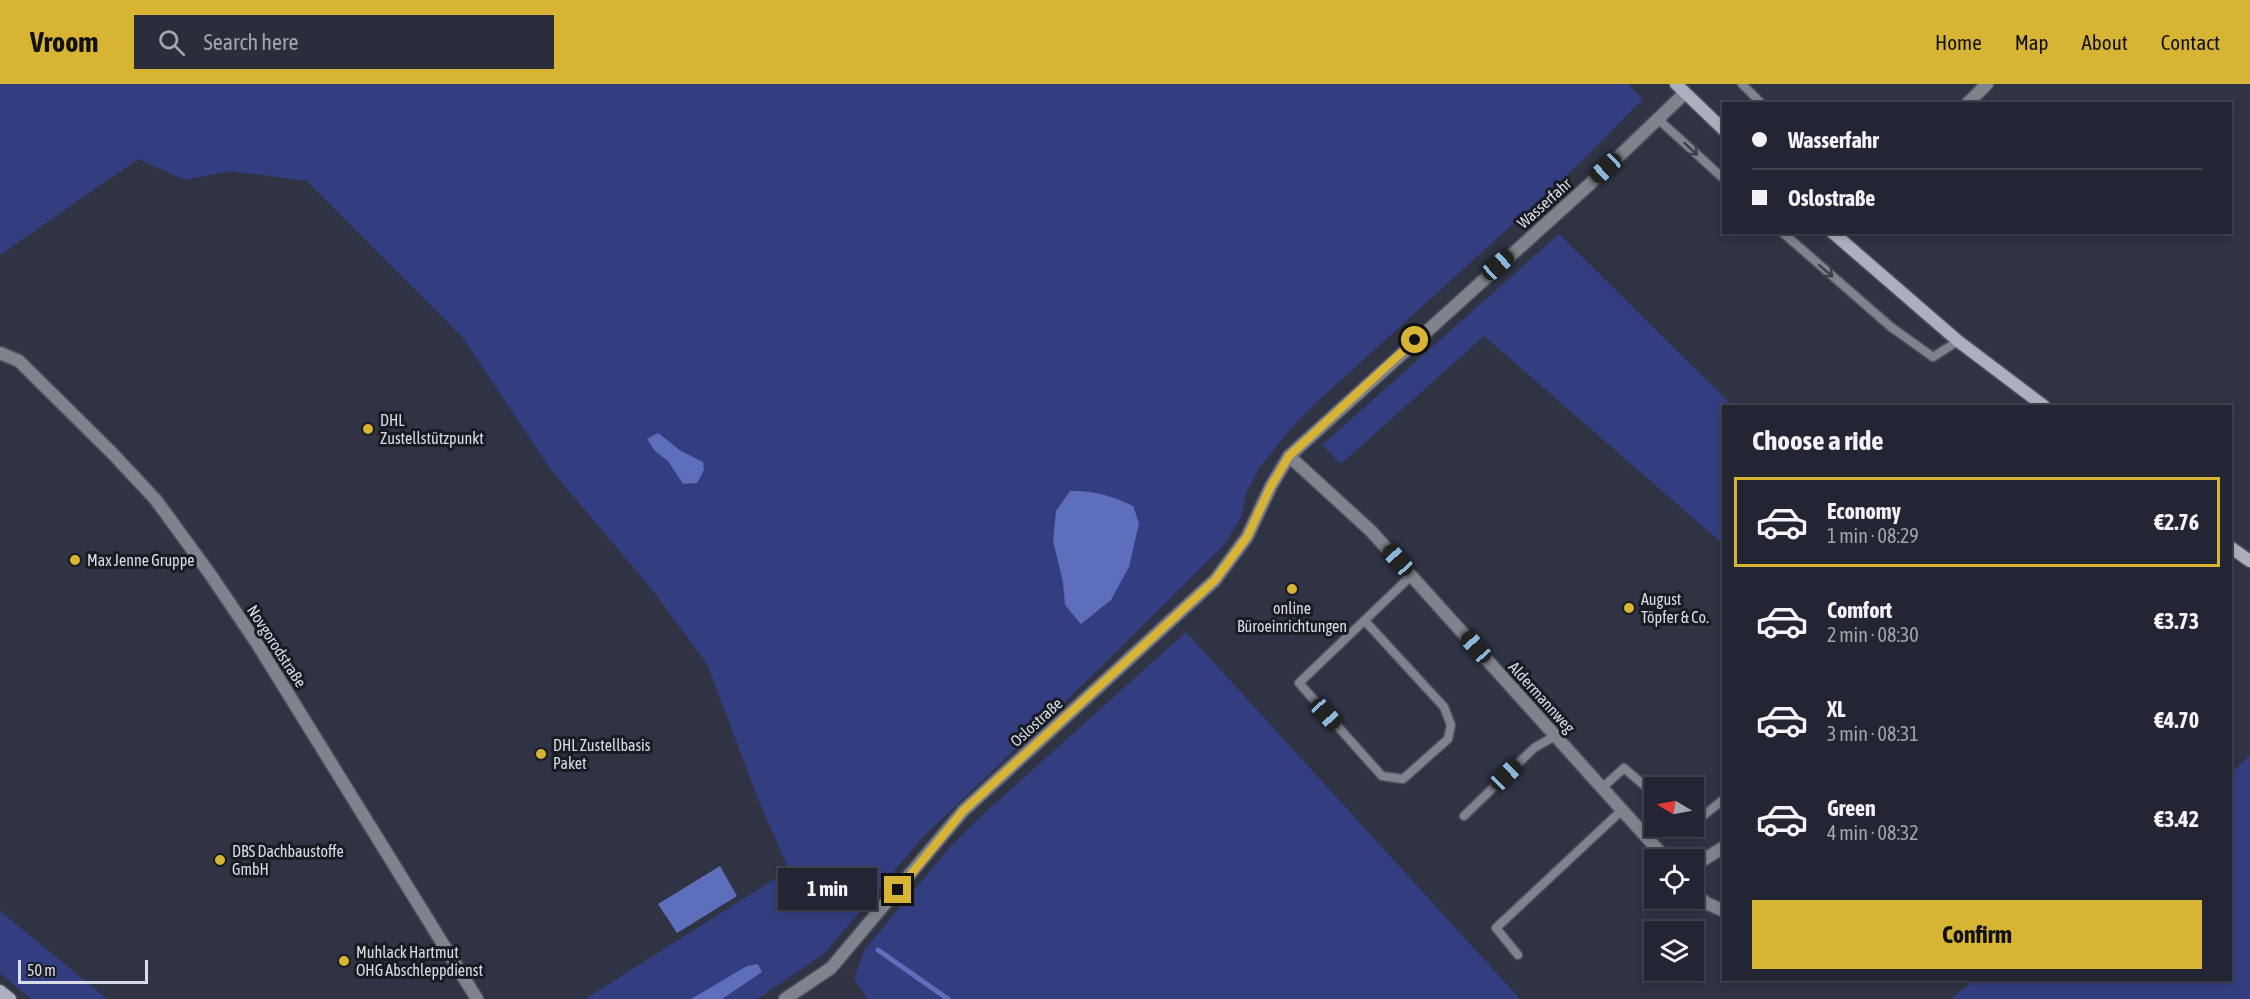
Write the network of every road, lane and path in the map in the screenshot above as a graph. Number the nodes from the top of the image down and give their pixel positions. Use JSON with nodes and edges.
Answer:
{"nodes":[{"id":1,"x":1742,"y":84,"type":"edge"},
{"id":2,"x":1987,"y":84,"type":"edge"},
{"id":3,"x":1680,"y":88,"type":"edge"},
{"id":4,"x":1760,"y":102,"type":"edge"},
{"id":5,"x":1969,"y":102,"type":"edge"},
{"id":6,"x":1658,"y":119,"type":"junction"},
{"id":7,"x":1722,"y":128,"type":"edge"},
{"id":8,"x":1722,"y":177,"type":"edge"},
{"id":9,"x":1784,"y":234,"type":"edge"},
{"id":10,"x":1833,"y":234,"type":"edge"},
{"id":11,"x":1958,"y":341,"type":"junction"},
{"id":12,"x":0,"y":353,"type":"edge"},
{"id":13,"x":2043,"y":405,"type":"edge"},
{"id":14,"x":1289,"y":456,"type":"junction"},
{"id":15,"x":2232,"y":548,"type":"edge"},
{"id":16,"x":2250,"y":561,"type":"edge"},
{"id":17,"x":1412,"y":575,"type":"junction"},
{"id":18,"x":1365,"y":621,"type":"junction"},
{"id":19,"x":1555,"y":736,"type":"junction"},
{"id":20,"x":1644,"y":785,"type":"edge"},
{"id":21,"x":1602,"y":788,"type":"junction"},
{"id":22,"x":1722,"y":801,"type":"edge"},
{"id":23,"x":1622,"y":810,"type":"junction"},
{"id":24,"x":1704,"y":815,"type":"edge"},
{"id":25,"x":1464,"y":816,"type":"dead end"},
{"id":26,"x":1722,"y":848,"type":"edge"},
{"id":27,"x":1657,"y":849,"type":"edge"},
{"id":28,"x":1704,"y":860,"type":"edge"},
{"id":29,"x":1704,"y":901,"type":"edge"},
{"id":30,"x":1722,"y":910,"type":"edge"},
{"id":31,"x":1518,"y":955,"type":"dead end"},
{"id":32,"x":0,"y":991,"type":"edge"},
{"id":33,"x":10,"y":999,"type":"edge"},
{"id":34,"x":477,"y":999,"type":"edge"},
{"id":35,"x":785,"y":999,"type":"edge"}],
"edges":[{"from":1,"to":4,"type":"lane"},
{"from":2,"to":5,"type":"street"},
{"from":3,"to":6,"type":"street","name":"Wasserfahr"},
{"from":3,"to":7,"type":"main road"},
{"from":6,"to":8,"type":"lane","one_way":true},
{"from":6,"to":14,"type":"street","name":"Wasserfahr"},
{"from":9,"to":11,"type":"lane","one_way":true},
{"from":10,"to":11,"type":"main road"},
{"from":11,"to":13,"type":"main road"},
{"from":12,"to":34,"type":"street","name":"Novgorodstraße"},
{"from":14,"to":17,"type":"street","name":"Aldermannweg"},
{"from":14,"to":35,"type":"street","name":"Oslostraße"},
{"from":15,"to":16,"type":"main road"},
{"from":17,"to":18,"type":"lane"},
{"from":17,"to":19,"type":"street","name":"Aldermannweg"},
{"from":18,"to":18,"type":"lane"},
{"from":19,"to":21,"type":"street","name":"Aldermannweg"},
{"from":19,"to":25,"type":"lane"},
{"from":20,"to":21,"type":"lane"},
{"from":21,"to":23,"type":"street","name":"Aldermannweg"},
{"from":22,"to":24,"type":"lane"},
{"from":23,"to":27,"type":"street","name":"Aldermannweg"},
{"from":23,"to":31,"type":"lane"},
{"from":26,"to":28,"type":"street"},
{"from":29,"to":30,"type":"street"},
{"from":32,"to":33,"type":"main road"}]}
